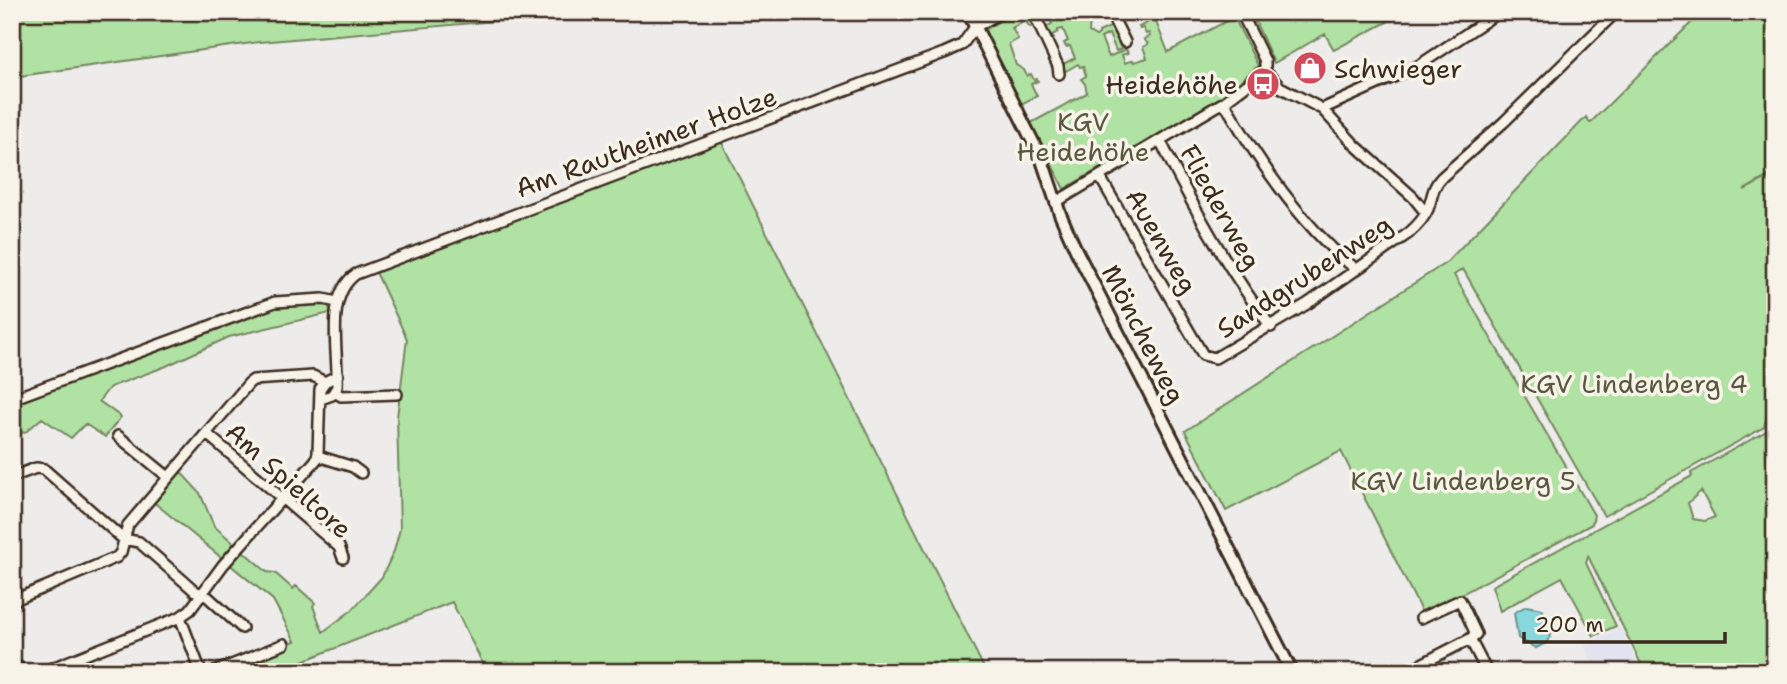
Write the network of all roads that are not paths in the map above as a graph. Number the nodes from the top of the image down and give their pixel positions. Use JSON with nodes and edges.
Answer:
{"nodes":[{"id":1,"x":968,"y":12,"type":"edge"},
{"id":2,"x":1002,"y":12,"type":"edge"},
{"id":3,"x":1033,"y":12,"type":"edge"},
{"id":4,"x":1110,"y":12,"type":"edge"},
{"id":5,"x":1241,"y":12,"type":"edge"},
{"id":6,"x":1499,"y":12,"type":"edge"},
{"id":7,"x":1616,"y":12,"type":"edge"},
{"id":8,"x":975,"y":27,"type":"junction"},
{"id":9,"x":1125,"y":42,"type":"dead end"},
{"id":10,"x":1265,"y":71,"type":"junction"},
{"id":11,"x":1059,"y":74,"type":"dead end"},
{"id":12,"x":1224,"y":102,"type":"junction"},
{"id":13,"x":1322,"y":109,"type":"junction"},
{"id":14,"x":1160,"y":140,"type":"junction"},
{"id":15,"x":1100,"y":177,"type":"junction"},
{"id":16,"x":1056,"y":202,"type":"junction"},
{"id":17,"x":1426,"y":213,"type":"junction"},
{"id":18,"x":1356,"y":269,"type":"junction"},
{"id":19,"x":337,"y":302,"type":"junction"},
{"id":20,"x":1271,"y":327,"type":"junction"},
{"id":21,"x":1210,"y":359,"type":"joint"},
{"id":22,"x":338,"y":374,"type":"junction"},
{"id":23,"x":325,"y":382,"type":"junction"},
{"id":24,"x":335,"y":392,"type":"junction"},
{"id":25,"x":397,"y":394,"type":"dead end"},
{"id":26,"x":12,"y":399,"type":"edge"},
{"id":27,"x":321,"y":399,"type":"junction"},
{"id":28,"x":207,"y":434,"type":"junction"},
{"id":29,"x":118,"y":436,"type":"dead end"},
{"id":30,"x":318,"y":456,"type":"junction"},
{"id":31,"x":361,"y":472,"type":"dead end"},
{"id":32,"x":12,"y":477,"type":"edge"},
{"id":33,"x":167,"y":477,"type":"junction"},
{"id":34,"x":283,"y":499,"type":"junction"},
{"id":35,"x":124,"y":538,"type":"junction"},
{"id":36,"x":343,"y":558,"type":"dead end"},
{"id":37,"x":12,"y":580,"type":"edge"},
{"id":38,"x":201,"y":594,"type":"junction"},
{"id":39,"x":13,"y":599,"type":"edge"},
{"id":40,"x":180,"y":617,"type":"junction"},
{"id":41,"x":1421,"y":618,"type":"dead end"},
{"id":42,"x":242,"y":628,"type":"dead end"},
{"id":43,"x":1470,"y":639,"type":"junction"},
{"id":44,"x":284,"y":644,"type":"dead end"},
{"id":45,"x":12,"y":664,"type":"edge"},
{"id":46,"x":65,"y":668,"type":"edge"},
{"id":47,"x":27,"y":672,"type":"edge"},
{"id":48,"x":42,"y":672,"type":"edge"},
{"id":49,"x":201,"y":672,"type":"edge"},
{"id":50,"x":214,"y":672,"type":"edge"},
{"id":51,"x":1292,"y":672,"type":"edge"},
{"id":52,"x":1406,"y":672,"type":"edge"},
{"id":53,"x":1487,"y":672,"type":"edge"}],
"edges":[{"from":1,"to":8,"type":"main road","name":"Möncheweg"},
{"from":2,"to":8,"type":"street","name":"Am Rautheimer Holze"},
{"from":3,"to":11,"type":"street"},
{"from":4,"to":9,"type":"street"},
{"from":5,"to":10,"type":"street"},
{"from":6,"to":13,"type":"street"},
{"from":7,"to":17,"type":"street","name":"Sandgrubenweg"},
{"from":8,"to":16,"type":"main road","name":"Möncheweg"},
{"from":8,"to":19,"type":"street","name":"Am Rautheimer Holze"},
{"from":10,"to":12,"type":"street"},
{"from":10,"to":13,"type":"street"},
{"from":12,"to":14,"type":"street"},
{"from":12,"to":18,"type":"street"},
{"from":13,"to":17,"type":"street"},
{"from":14,"to":15,"type":"street"},
{"from":14,"to":20,"type":"street","name":"Fliederweg"},
{"from":15,"to":16,"type":"street"},
{"from":15,"to":21,"type":"street","name":"Auenweg"},
{"from":16,"to":51,"type":"main road","name":"Möncheweg"},
{"from":17,"to":18,"type":"street","name":"Sandgrubenweg"},
{"from":18,"to":20,"type":"street","name":"Sandgrubenweg"},
{"from":19,"to":22,"type":"street"},
{"from":19,"to":26,"type":"street"},
{"from":20,"to":21,"type":"street","name":"Sandgrubenweg"},
{"from":22,"to":23,"type":"street"},
{"from":22,"to":24,"type":"street"},
{"from":23,"to":27,"type":"street"},
{"from":23,"to":28,"type":"street"},
{"from":24,"to":25,"type":"street"},
{"from":24,"to":27,"type":"street"},
{"from":27,"to":30,"type":"street"},
{"from":28,"to":33,"type":"street"},
{"from":28,"to":34,"type":"street","name":"Am Spieltore"},
{"from":29,"to":33,"type":"street"},
{"from":30,"to":31,"type":"street"},
{"from":30,"to":34,"type":"street"},
{"from":32,"to":35,"type":"street"},
{"from":33,"to":35,"type":"street"},
{"from":34,"to":36,"type":"street","name":"Am Spieltore"},
{"from":34,"to":38,"type":"street"},
{"from":35,"to":38,"type":"street"},
{"from":35,"to":39,"type":"street"},
{"from":37,"to":39,"type":"street"},
{"from":38,"to":40,"type":"street"},
{"from":38,"to":42,"type":"street"},
{"from":40,"to":46,"type":"street"},
{"from":40,"to":49,"type":"street"},
{"from":41,"to":43,"type":"street"},
{"from":43,"to":52,"type":"street"},
{"from":43,"to":53,"type":"street"},
{"from":44,"to":50,"type":"street"},
{"from":45,"to":47,"type":"street"},
{"from":46,"to":48,"type":"street"}]}
